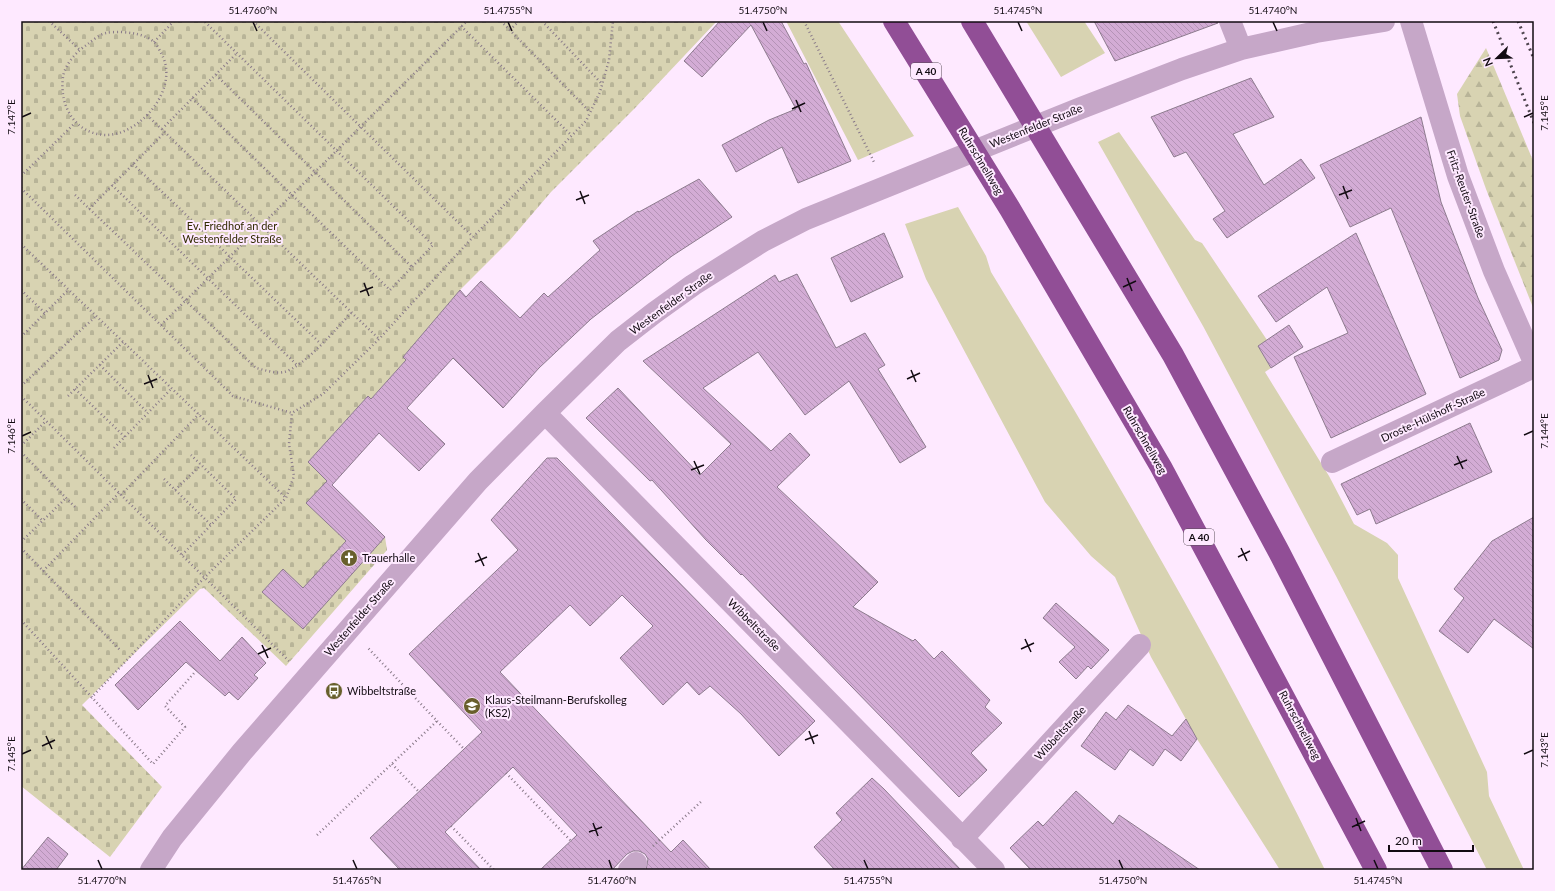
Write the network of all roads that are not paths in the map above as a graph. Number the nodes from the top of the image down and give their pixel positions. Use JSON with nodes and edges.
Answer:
{"nodes":[{"id":1,"x":894,"y":21,"type":"edge"},
{"id":2,"x":972,"y":21,"type":"edge"},
{"id":3,"x":1230,"y":21,"type":"edge"},
{"id":4,"x":1411,"y":21,"type":"edge"},
{"id":5,"x":1370,"y":22,"type":"edge"},
{"id":6,"x":1241,"y":49,"type":"junction"},
{"id":7,"x":1534,"y":362,"type":"edge"},
{"id":8,"x":1534,"y":367,"type":"edge"},
{"id":9,"x":545,"y":413,"type":"junction"},
{"id":10,"x":1332,"y":462,"type":"dead end"},
{"id":11,"x":1140,"y":645,"type":"dead end"},
{"id":12,"x":962,"y":839,"type":"junction"},
{"id":13,"x":150,"y":870,"type":"edge"},
{"id":14,"x":994,"y":870,"type":"edge"},
{"id":15,"x":1376,"y":870,"type":"edge"},
{"id":16,"x":1442,"y":870,"type":"edge"}],
"edges":[{"from":1,"to":15,"type":"highway","name":"Ruhrschnellweg","number":"A 40"},
{"from":2,"to":16,"type":"highway"},
{"from":3,"to":6,"type":"street"},
{"from":4,"to":7,"type":"street","name":"Fritz-Reuter-Straße"},
{"from":5,"to":6,"type":"street","name":"Westenfelder Straße"},
{"from":6,"to":9,"type":"street","name":"Westenfelder Straße"},
{"from":8,"to":10,"type":"street","name":"Droste-Hülshoff-Straße"},
{"from":9,"to":12,"type":"street","name":"Wibbeltstraße"},
{"from":9,"to":13,"type":"street","name":"Westenfelder Straße"},
{"from":11,"to":12,"type":"street","name":"Wibbeltstraße"},
{"from":12,"to":14,"type":"street","name":"Wibbeltstraße"}]}
